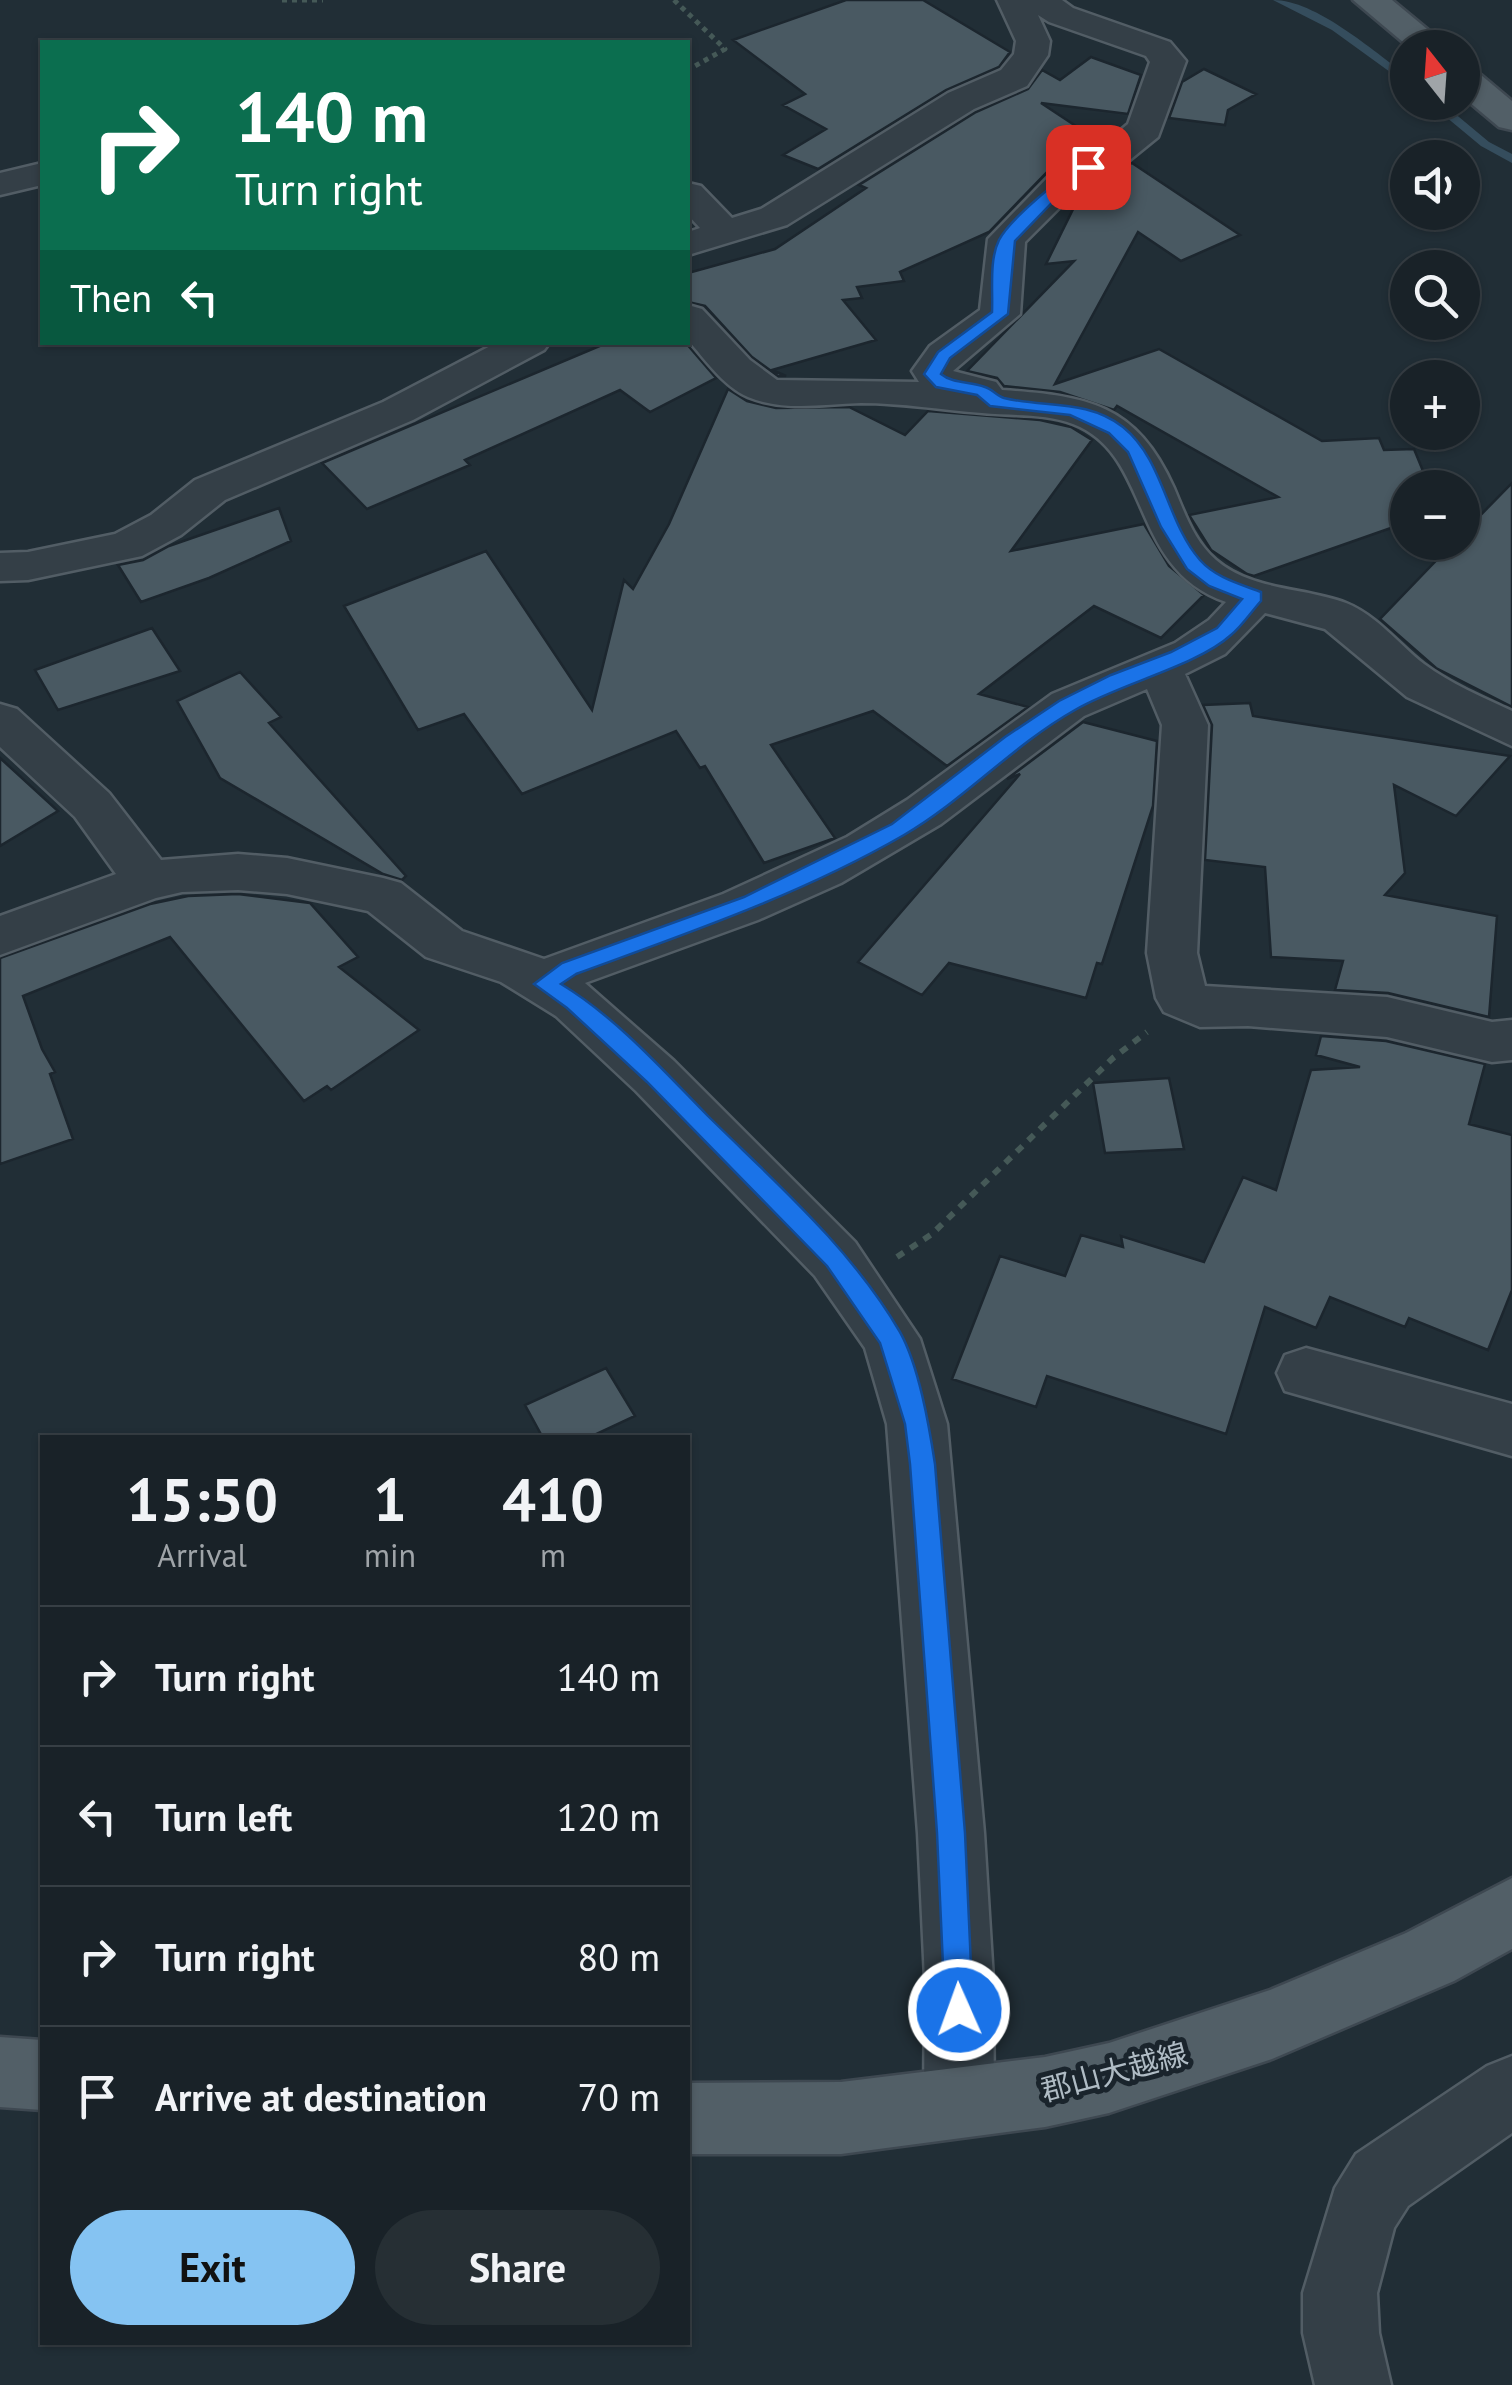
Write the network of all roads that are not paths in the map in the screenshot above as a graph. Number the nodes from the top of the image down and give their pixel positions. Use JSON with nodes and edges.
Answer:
{"nodes":[{"id":1,"x":1014,"y":0,"type":"edge"},
{"id":2,"x":1039,"y":0,"type":"edge"},
{"id":3,"x":1370,"y":0,"type":"edge"},
{"id":4,"x":1409,"y":30,"type":"edge"},
{"id":5,"x":1480,"y":93,"type":"edge"},
{"id":6,"x":1512,"y":119,"type":"edge"},
{"id":7,"x":40,"y":174,"type":"edge"},
{"id":8,"x":0,"y":184,"type":"edge"},
{"id":9,"x":690,"y":196,"type":"edge"},
{"id":10,"x":724,"y":230,"type":"junction"},
{"id":11,"x":690,"y":243,"type":"edge"},
{"id":12,"x":690,"y":319,"type":"edge"},
{"id":13,"x":524,"y":345,"type":"edge"},
{"id":14,"x":996,"y":402,"type":"junction"},
{"id":15,"x":0,"y":566,"type":"edge"},
{"id":16,"x":1254,"y":596,"type":"junction"},
{"id":17,"x":1156,"y":666,"type":"junction"},
{"id":18,"x":0,"y":720,"type":"edge"},
{"id":19,"x":1512,"y":730,"type":"edge"},
{"id":20,"x":149,"y":881,"type":"junction"},
{"id":21,"x":0,"y":936,"type":"edge"},
{"id":22,"x":544,"y":984,"type":"junction"},
{"id":23,"x":1512,"y":1040,"type":"edge"},
{"id":24,"x":1306,"y":1373,"type":"dead end"},
{"id":25,"x":1512,"y":1430,"type":"edge"},
{"id":26,"x":1512,"y":1912,"type":"edge"},
{"id":27,"x":0,"y":2072,"type":"edge"},
{"id":28,"x":40,"y":2074,"type":"edge"},
{"id":29,"x":1512,"y":2091,"type":"edge"},
{"id":30,"x":960,"y":2100,"type":"junction"},
{"id":31,"x":690,"y":2119,"type":"edge"},
{"id":32,"x":1353,"y":2385,"type":"edge"}],
"edges":[{"from":1,"to":10,"type":"street"},
{"from":2,"to":14,"type":"street"},
{"from":3,"to":4,"type":"main road"},
{"from":5,"to":6,"type":"main road"},
{"from":7,"to":8,"type":"street"},
{"from":9,"to":10,"type":"street"},
{"from":10,"to":11,"type":"street"},
{"from":12,"to":14,"type":"street"},
{"from":13,"to":15,"type":"street"},
{"from":14,"to":16,"type":"street"},
{"from":16,"to":17,"type":"street"},
{"from":16,"to":19,"type":"street"},
{"from":17,"to":22,"type":"street"},
{"from":17,"to":23,"type":"street"},
{"from":18,"to":20,"type":"street"},
{"from":20,"to":21,"type":"street"},
{"from":20,"to":22,"type":"street"},
{"from":22,"to":30,"type":"street"},
{"from":24,"to":25,"type":"street"},
{"from":26,"to":30,"type":"main road","name":"郡山大越線"},
{"from":27,"to":28,"type":"main road"},
{"from":29,"to":32,"type":"street"},
{"from":30,"to":31,"type":"main road","name":"郡山大越線"}]}
